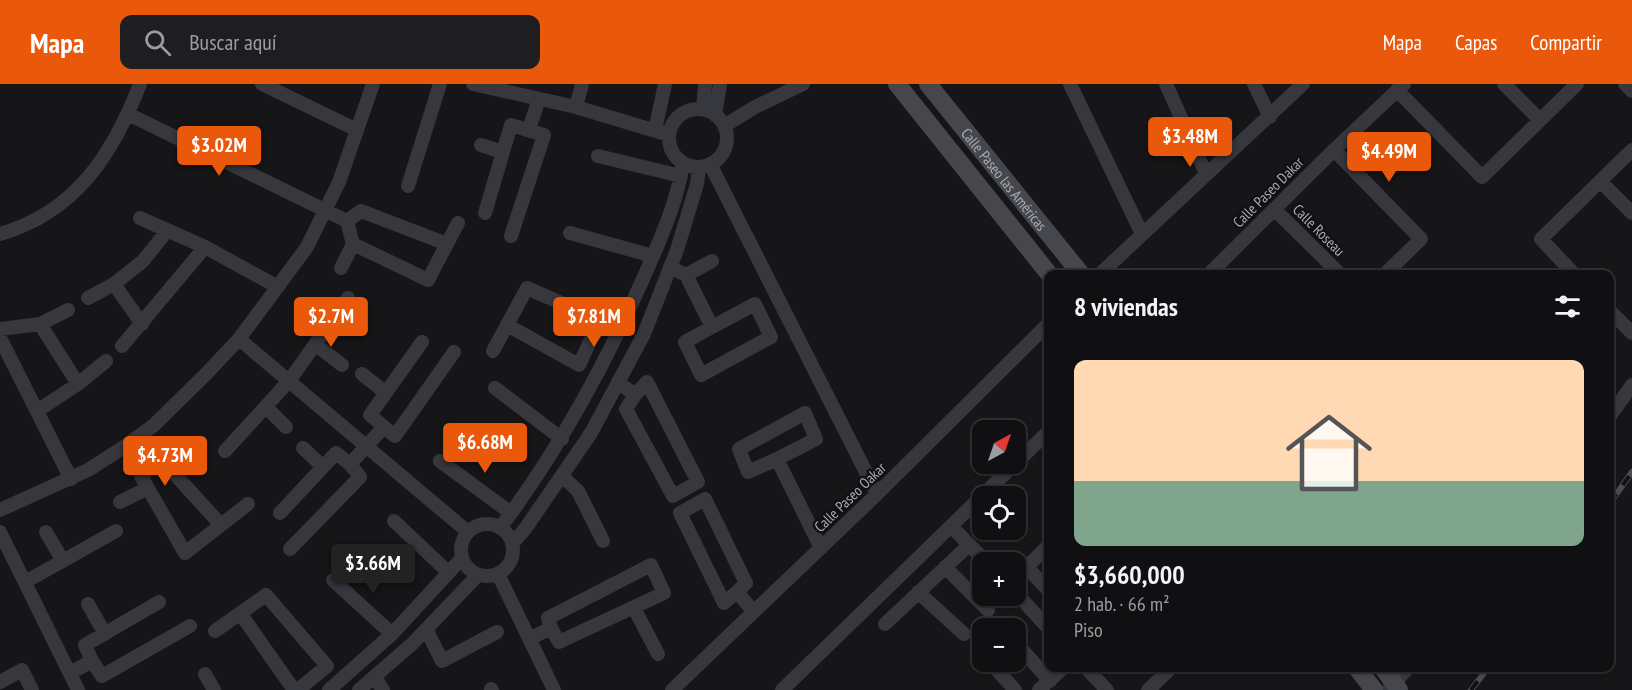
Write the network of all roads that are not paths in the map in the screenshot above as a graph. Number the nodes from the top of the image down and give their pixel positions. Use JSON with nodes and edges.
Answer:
{"nodes":[{"id":1,"x":140,"y":84,"type":"edge"},
{"id":2,"x":262,"y":84,"type":"edge"},
{"id":3,"x":373,"y":84,"type":"edge"},
{"id":4,"x":440,"y":84,"type":"edge"},
{"id":5,"x":473,"y":84,"type":"edge"},
{"id":6,"x":582,"y":84,"type":"edge"},
{"id":7,"x":665,"y":84,"type":"edge"},
{"id":8,"x":705,"y":84,"type":"edge"},
{"id":9,"x":720,"y":84,"type":"edge"},
{"id":10,"x":803,"y":84,"type":"edge"},
{"id":11,"x":897,"y":84,"type":"edge"},
{"id":12,"x":928,"y":84,"type":"edge"},
{"id":13,"x":1070,"y":84,"type":"edge"},
{"id":14,"x":1166,"y":84,"type":"edge"},
{"id":15,"x":1254,"y":84,"type":"edge"},
{"id":16,"x":1303,"y":84,"type":"edge"},
{"id":17,"x":1504,"y":84,"type":"edge"},
{"id":18,"x":1577,"y":84,"type":"edge"},
{"id":19,"x":1625,"y":84,"type":"edge"},
{"id":20,"x":496,"y":86,"type":"edge"},
{"id":21,"x":1400,"y":87,"type":"edge"},
{"id":22,"x":282,"y":89,"type":"edge"},
{"id":23,"x":1632,"y":91,"type":"edge"},
{"id":24,"x":539,"y":99,"type":"junction"},
{"id":25,"x":576,"y":107,"type":"junction"},
{"id":26,"x":128,"y":114,"type":"junction"},
{"id":27,"x":714,"y":117,"type":"junction"},
{"id":28,"x":1270,"y":117,"type":"junction"},
{"id":29,"x":1540,"y":120,"type":"junction"},
{"id":30,"x":529,"y":129,"type":"junction"},
{"id":31,"x":357,"y":130,"type":"junction"},
{"id":32,"x":662,"y":132,"type":"junction"},
{"id":33,"x":481,"y":145,"type":"dead end"},
{"id":34,"x":1334,"y":150,"type":"junction"},
{"id":35,"x":1632,"y":150,"type":"edge"},
{"id":36,"x":502,"y":152,"type":"junction"},
{"id":37,"x":598,"y":156,"type":"dead end"},
{"id":38,"x":704,"y":166,"type":"junction"},
{"id":39,"x":682,"y":170,"type":"junction"},
{"id":40,"x":1206,"y":174,"type":"junction"},
{"id":41,"x":1601,"y":182,"type":"junction"},
{"id":42,"x":408,"y":186,"type":"dead end"},
{"id":43,"x":1275,"y":210,"type":"junction"},
{"id":44,"x":324,"y":211,"type":"junction"},
{"id":45,"x":485,"y":213,"type":"dead end"},
{"id":46,"x":1632,"y":213,"type":"edge"},
{"id":47,"x":140,"y":218,"type":"dead end"},
{"id":48,"x":347,"y":221,"type":"junction"},
{"id":49,"x":458,"y":223,"type":"dead end"},
{"id":50,"x":167,"y":231,"type":"junction"},
{"id":51,"x":570,"y":233,"type":"dead end"},
{"id":52,"x":0,"y":234,"type":"edge"},
{"id":53,"x":1143,"y":234,"type":"junction"},
{"id":54,"x":511,"y":236,"type":"dead end"},
{"id":55,"x":353,"y":244,"type":"junction"},
{"id":56,"x":447,"y":244,"type":"junction"},
{"id":57,"x":205,"y":247,"type":"junction"},
{"id":58,"x":652,"y":256,"type":"junction"},
{"id":59,"x":712,"y":261,"type":"dead end"},
{"id":60,"x":670,"y":267,"type":"junction"},
{"id":61,"x":341,"y":268,"type":"dead end"},
{"id":62,"x":1046,"y":270,"type":"edge"},
{"id":63,"x":1078,"y":270,"type":"edge"},
{"id":64,"x":1104,"y":270,"type":"edge"},
{"id":65,"x":1219,"y":270,"type":"edge"},
{"id":66,"x":1336,"y":270,"type":"edge"},
{"id":67,"x":1389,"y":270,"type":"edge"},
{"id":68,"x":1570,"y":270,"type":"edge"},
{"id":69,"x":686,"y":275,"type":"junction"},
{"id":70,"x":114,"y":284,"type":"junction"},
{"id":71,"x":278,"y":286,"type":"junction"},
{"id":72,"x":88,"y":298,"type":"dead end"},
{"id":73,"x":348,"y":298,"type":"dead end"},
{"id":74,"x":69,"y":310,"type":"dead end"},
{"id":75,"x":1614,"y":315,"type":"edge"},
{"id":76,"x":40,"y":324,"type":"junction"},
{"id":77,"x":142,"y":324,"type":"junction"},
{"id":78,"x":507,"y":325,"type":"junction"},
{"id":79,"x":712,"y":327,"type":"junction"},
{"id":80,"x":1044,"y":328,"type":"edge"},
{"id":81,"x":0,"y":329,"type":"edge"},
{"id":82,"x":1632,"y":333,"type":"edge"},
{"id":83,"x":0,"y":338,"type":"edge"},
{"id":84,"x":239,"y":339,"type":"junction"},
{"id":85,"x":591,"y":340,"type":"junction"},
{"id":86,"x":422,"y":342,"type":"dead end"},
{"id":87,"x":315,"y":344,"type":"junction"},
{"id":88,"x":122,"y":346,"type":"dead end"},
{"id":89,"x":493,"y":351,"type":"dead end"},
{"id":90,"x":610,"y":351,"type":"junction"},
{"id":91,"x":454,"y":352,"type":"dead end"},
{"id":92,"x":106,"y":361,"type":"dead end"},
{"id":93,"x":342,"y":365,"type":"dead end"},
{"id":94,"x":362,"y":374,"type":"dead end"},
{"id":95,"x":289,"y":381,"type":"junction"},
{"id":96,"x":618,"y":382,"type":"junction"},
{"id":97,"x":78,"y":384,"type":"junction"},
{"id":98,"x":1632,"y":385,"type":"edge"},
{"id":99,"x":495,"y":388,"type":"dead end"},
{"id":100,"x":386,"y":393,"type":"junction"},
{"id":101,"x":635,"y":395,"type":"junction"},
{"id":102,"x":266,"y":407,"type":"junction"},
{"id":103,"x":1614,"y":410,"type":"edge"},
{"id":104,"x":37,"y":411,"type":"junction"},
{"id":105,"x":286,"y":427,"type":"dead end"},
{"id":106,"x":384,"y":427,"type":"junction"},
{"id":107,"x":1044,"y":436,"type":"edge"},
{"id":108,"x":562,"y":439,"type":"junction"},
{"id":109,"x":133,"y":441,"type":"junction"},
{"id":110,"x":196,"y":444,"type":"dead end"},
{"id":111,"x":303,"y":448,"type":"dead end"},
{"id":112,"x":367,"y":448,"type":"junction"},
{"id":113,"x":225,"y":451,"type":"dead end"},
{"id":114,"x":777,"y":459,"type":"junction"},
{"id":115,"x":440,"y":461,"type":"dead end"},
{"id":116,"x":350,"y":464,"type":"junction"},
{"id":117,"x":323,"y":467,"type":"junction"},
{"id":118,"x":151,"y":468,"type":"junction"},
{"id":119,"x":169,"y":469,"type":"junction"},
{"id":120,"x":562,"y":476,"type":"junction"},
{"id":121,"x":71,"y":479,"type":"junction"},
{"id":122,"x":148,"y":488,"type":"junction"},
{"id":123,"x":877,"y":494,"type":"junction"},
{"id":124,"x":120,"y":502,"type":"dead end"},
{"id":125,"x":248,"y":504,"type":"dead end"},
{"id":126,"x":0,"y":510,"type":"edge"},
{"id":127,"x":280,"y":513,"type":"dead end"},
{"id":128,"x":511,"y":513,"type":"junction"},
{"id":129,"x":394,"y":521,"type":"dead end"},
{"id":130,"x":221,"y":525,"type":"junction"},
{"id":131,"x":951,"y":526,"type":"junction"},
{"id":132,"x":500,"y":528,"type":"junction"},
{"id":133,"x":0,"y":531,"type":"edge"},
{"id":134,"x":116,"y":531,"type":"dead end"},
{"id":135,"x":46,"y":532,"type":"dead end"},
{"id":136,"x":468,"y":532,"type":"junction"},
{"id":137,"x":603,"y":541,"type":"dead end"},
{"id":138,"x":512,"y":544,"type":"junction"},
{"id":139,"x":969,"y":545,"type":"junction"},
{"id":140,"x":821,"y":548,"type":"junction"},
{"id":141,"x":290,"y":549,"type":"dead end"},
{"id":142,"x":1044,"y":550,"type":"edge"},
{"id":143,"x":976,"y":552,"type":"edge"},
{"id":144,"x":462,"y":558,"type":"junction"},
{"id":145,"x":6,"y":560,"type":"edge"},
{"id":146,"x":63,"y":561,"type":"junction"},
{"id":147,"x":945,"y":567,"type":"junction"},
{"id":148,"x":1027,"y":567,"type":"joint"},
{"id":149,"x":448,"y":573,"type":"junction"},
{"id":150,"x":477,"y":574,"type":"junction"},
{"id":151,"x":498,"y":574,"type":"junction"},
{"id":152,"x":333,"y":580,"type":"dead end"},
{"id":153,"x":25,"y":582,"type":"junction"},
{"id":154,"x":1044,"y":586,"type":"edge"},
{"id":155,"x":737,"y":592,"type":"junction"},
{"id":156,"x":918,"y":592,"type":"junction"},
{"id":157,"x":159,"y":602,"type":"dead end"},
{"id":158,"x":88,"y":604,"type":"dead end"},
{"id":159,"x":1026,"y":604,"type":"edge"},
{"id":160,"x":634,"y":608,"type":"junction"},
{"id":161,"x":988,"y":610,"type":"dead end"},
{"id":162,"x":754,"y":612,"type":"junction"},
{"id":163,"x":240,"y":613,"type":"junction"},
{"id":164,"x":885,"y":624,"type":"dead end"},
{"id":165,"x":1044,"y":624,"type":"edge"},
{"id":166,"x":190,"y":626,"type":"dead end"},
{"id":167,"x":551,"y":628,"type":"junction"},
{"id":168,"x":426,"y":629,"type":"junction"},
{"id":169,"x":215,"y":631,"type":"dead end"},
{"id":170,"x":497,"y":632,"type":"dead end"},
{"id":171,"x":105,"y":634,"type":"junction"},
{"id":172,"x":392,"y":634,"type":"junction"},
{"id":173,"x":964,"y":634,"type":"dead end"},
{"id":174,"x":529,"y":639,"type":"junction"},
{"id":175,"x":658,"y":654,"type":"dead end"},
{"id":176,"x":1026,"y":657,"type":"edge"},
{"id":177,"x":92,"y":661,"type":"junction"},
{"id":178,"x":999,"y":672,"type":"edge"},
{"id":179,"x":1059,"y":672,"type":"edge"},
{"id":180,"x":1089,"y":672,"type":"edge"},
{"id":181,"x":1167,"y":672,"type":"edge"},
{"id":182,"x":1360,"y":672,"type":"edge"},
{"id":183,"x":1385,"y":672,"type":"edge"},
{"id":184,"x":1405,"y":672,"type":"edge"},
{"id":185,"x":70,"y":673,"type":"junction"},
{"id":186,"x":205,"y":674,"type":"dead end"},
{"id":187,"x":375,"y":677,"type":"junction"},
{"id":188,"x":0,"y":682,"type":"edge"},
{"id":189,"x":314,"y":685,"type":"edge"},
{"id":190,"x":1045,"y":685,"type":"edge"},
{"id":191,"x":290,"y":688,"type":"edge"},
{"id":192,"x":1101,"y":688,"type":"edge"},
{"id":193,"x":1394,"y":688,"type":"edge"},
{"id":194,"x":75,"y":689,"type":"edge"},
{"id":195,"x":32,"y":690,"type":"edge"},
{"id":196,"x":214,"y":690,"type":"edge"},
{"id":197,"x":329,"y":690,"type":"edge"},
{"id":198,"x":359,"y":690,"type":"edge"},
{"id":199,"x":383,"y":690,"type":"edge"},
{"id":200,"x":554,"y":690,"type":"edge"},
{"id":201,"x":672,"y":690,"type":"edge"},
{"id":202,"x":782,"y":690,"type":"edge"},
{"id":203,"x":1015,"y":690,"type":"edge"},
{"id":204,"x":1148,"y":690,"type":"edge"},
{"id":205,"x":1374,"y":690,"type":"edge"}],
"edges":[{"from":1,"to":26,"type":"street"},
{"from":2,"to":22,"type":"street"},
{"from":3,"to":31,"type":"street"},
{"from":4,"to":42,"type":"street"},
{"from":5,"to":20,"type":"street"},
{"from":6,"to":25,"type":"street"},
{"from":7,"to":32,"type":"street"},
{"from":8,"to":27,"type":"street"},
{"from":9,"to":27,"type":"street"},
{"from":10,"to":27,"type":"street"},
{"from":11,"to":62,"type":"street","name":"Calle Paseo las Américas"},
{"from":12,"to":63,"type":"street","name":"Calle Paseo las Américas"},
{"from":13,"to":53,"type":"street"},
{"from":14,"to":40,"type":"street"},
{"from":15,"to":28,"type":"street"},
{"from":16,"to":28,"type":"street"},
{"from":17,"to":29,"type":"street"},
{"from":18,"to":29,"type":"street"},
{"from":19,"to":23,"type":"street"},
{"from":20,"to":24,"type":"street"},
{"from":21,"to":29,"type":"street"},
{"from":21,"to":34,"type":"street","name":"Calle Paseo Dakar"},
{"from":22,"to":31,"type":"street"},
{"from":24,"to":25,"type":"street"},
{"from":24,"to":30,"type":"street"},
{"from":25,"to":32,"type":"street"},
{"from":26,"to":44,"type":"street"},
{"from":26,"to":52,"type":"street"},
{"from":27,"to":32,"type":"street"},
{"from":27,"to":38,"type":"street"},
{"from":28,"to":40,"type":"street"},
{"from":30,"to":36,"type":"street"},
{"from":30,"to":54,"type":"street"},
{"from":31,"to":44,"type":"street"},
{"from":32,"to":39,"type":"street"},
{"from":33,"to":36,"type":"street"},
{"from":34,"to":43,"type":"street","name":"Calle Paseo Dakar"},
{"from":34,"to":67,"type":"street"},
{"from":35,"to":41,"type":"street"},
{"from":36,"to":45,"type":"street"},
{"from":37,"to":39,"type":"street"},
{"from":38,"to":39,"type":"street"},
{"from":38,"to":60,"type":"street"},
{"from":38,"to":123,"type":"street"},
{"from":39,"to":58,"type":"street"},
{"from":40,"to":53,"type":"street"},
{"from":41,"to":46,"type":"street"},
{"from":41,"to":68,"type":"street"},
{"from":43,"to":65,"type":"street","name":"Calle Paseo Dakar"},
{"from":43,"to":66,"type":"street","name":"Calle Roseau"},
{"from":44,"to":48,"type":"street"},
{"from":44,"to":71,"type":"street"},
{"from":47,"to":50,"type":"street"},
{"from":48,"to":55,"type":"street"},
{"from":48,"to":56,"type":"street"},
{"from":49,"to":56,"type":"street"},
{"from":50,"to":57,"type":"street"},
{"from":50,"to":70,"type":"street"},
{"from":51,"to":58,"type":"street"},
{"from":53,"to":64,"type":"street"},
{"from":55,"to":56,"type":"street"},
{"from":55,"to":61,"type":"street"},
{"from":57,"to":71,"type":"street"},
{"from":57,"to":77,"type":"street"},
{"from":58,"to":90,"type":"street"},
{"from":59,"to":69,"type":"street"},
{"from":60,"to":69,"type":"street"},
{"from":60,"to":96,"type":"street"},
{"from":69,"to":79,"type":"street"},
{"from":70,"to":72,"type":"street"},
{"from":70,"to":77,"type":"street"},
{"from":71,"to":84,"type":"street"},
{"from":73,"to":87,"type":"street"},
{"from":74,"to":76,"type":"street"},
{"from":75,"to":82,"type":"street"},
{"from":76,"to":81,"type":"street"},
{"from":76,"to":97,"type":"street"},
{"from":77,"to":88,"type":"street"},
{"from":78,"to":85,"type":"street"},
{"from":78,"to":85,"type":"street"},
{"from":78,"to":89,"type":"street"},
{"from":79,"to":79,"type":"street"},
{"from":80,"to":123,"type":"street","name":"Calle Paseo Oakar"},
{"from":83,"to":104,"type":"street"},
{"from":84,"to":95,"type":"street"},
{"from":84,"to":109,"type":"street"},
{"from":85,"to":90,"type":"street"},
{"from":86,"to":100,"type":"street"},
{"from":87,"to":93,"type":"street"},
{"from":87,"to":95,"type":"street"},
{"from":90,"to":108,"type":"street"},
{"from":91,"to":106,"type":"street"},
{"from":92,"to":97,"type":"street"},
{"from":94,"to":100,"type":"street"},
{"from":95,"to":102,"type":"street"},
{"from":95,"to":112,"type":"street"},
{"from":96,"to":101,"type":"street"},
{"from":96,"to":120,"type":"street"},
{"from":97,"to":104,"type":"street"},
{"from":98,"to":103,"type":"street"},
{"from":99,"to":108,"type":"street"},
{"from":100,"to":106,"type":"street"},
{"from":101,"to":101,"type":"street"},
{"from":102,"to":105,"type":"street"},
{"from":102,"to":113,"type":"street"},
{"from":104,"to":121,"type":"street"},
{"from":106,"to":112,"type":"street"},
{"from":107,"to":131,"type":"street"},
{"from":108,"to":128,"type":"street"},
{"from":109,"to":118,"type":"street"},
{"from":109,"to":121,"type":"street"},
{"from":110,"to":119,"type":"street"},
{"from":111,"to":117,"type":"street"},
{"from":112,"to":116,"type":"street"},
{"from":112,"to":136,"type":"street"},
{"from":114,"to":114,"type":"street"},
{"from":114,"to":140,"type":"street"},
{"from":115,"to":128,"type":"street"},
{"from":116,"to":117,"type":"street"},
{"from":116,"to":141,"type":"street"},
{"from":117,"to":127,"type":"street"},
{"from":118,"to":119,"type":"street"},
{"from":118,"to":122,"type":"street"},
{"from":119,"to":130,"type":"street"},
{"from":120,"to":137,"type":"street"},
{"from":120,"to":138,"type":"street"},
{"from":121,"to":126,"type":"street"},
{"from":122,"to":124,"type":"street"},
{"from":122,"to":130,"type":"street"},
{"from":123,"to":140,"type":"street","name":"Calle Paseo Oakar"},
{"from":125,"to":130,"type":"street"},
{"from":128,"to":132,"type":"street"},
{"from":129,"to":149,"type":"street"},
{"from":131,"to":139,"type":"street"},
{"from":131,"to":202,"type":"street"},
{"from":132,"to":136,"type":"street"},
{"from":132,"to":138,"type":"street"},
{"from":133,"to":145,"type":"street"},
{"from":134,"to":146,"type":"street"},
{"from":135,"to":146,"type":"street"},
{"from":136,"to":144,"type":"street"},
{"from":138,"to":151,"type":"street"},
{"from":139,"to":143,"type":"street"},
{"from":139,"to":147,"type":"street"},
{"from":140,"to":162,"type":"street","name":"Calle Paseo Oakar"},
{"from":142,"to":148,"type":"street"},
{"from":144,"to":149,"type":"street"},
{"from":144,"to":150,"type":"street"},
{"from":145,"to":153,"type":"street"},
{"from":146,"to":153,"type":"street"},
{"from":147,"to":156,"type":"street"},
{"from":147,"to":161,"type":"street"},
{"from":148,"to":154,"type":"street"},
{"from":149,"to":172,"type":"street"},
{"from":150,"to":151,"type":"street"},
{"from":150,"to":168,"type":"street"},
{"from":151,"to":174,"type":"street"},
{"from":152,"to":172,"type":"street"},
{"from":153,"to":185,"type":"street"},
{"from":155,"to":155,"type":"street"},
{"from":155,"to":162,"type":"street"},
{"from":156,"to":164,"type":"street"},
{"from":156,"to":173,"type":"street"},
{"from":157,"to":171,"type":"street"},
{"from":158,"to":171,"type":"street"},
{"from":159,"to":165,"type":"street"},
{"from":160,"to":167,"type":"street"},
{"from":160,"to":167,"type":"street"},
{"from":160,"to":175,"type":"street"},
{"from":162,"to":201,"type":"street","name":"Calle Paseo Oakar"},
{"from":163,"to":169,"type":"street"},
{"from":163,"to":189,"type":"street"},
{"from":163,"to":191,"type":"street"},
{"from":166,"to":177,"type":"street"},
{"from":167,"to":174,"type":"street"},
{"from":168,"to":170,"type":"street"},
{"from":168,"to":187,"type":"street"},
{"from":171,"to":177,"type":"street"},
{"from":172,"to":197,"type":"street"},
{"from":174,"to":200,"type":"street"},
{"from":176,"to":190,"type":"street"},
{"from":177,"to":185,"type":"street"},
{"from":178,"to":203,"type":"street"},
{"from":179,"to":190,"type":"street"},
{"from":180,"to":192,"type":"street"},
{"from":181,"to":204,"type":"street"},
{"from":182,"to":205,"type":"street"},
{"from":183,"to":193,"type":"street"},
{"from":184,"to":193,"type":"street"},
{"from":185,"to":194,"type":"street"},
{"from":186,"to":196,"type":"street"},
{"from":187,"to":198,"type":"street"},
{"from":187,"to":199,"type":"street"},
{"from":188,"to":195,"type":"street"},
{"from":189,"to":191,"type":"street"}]}
